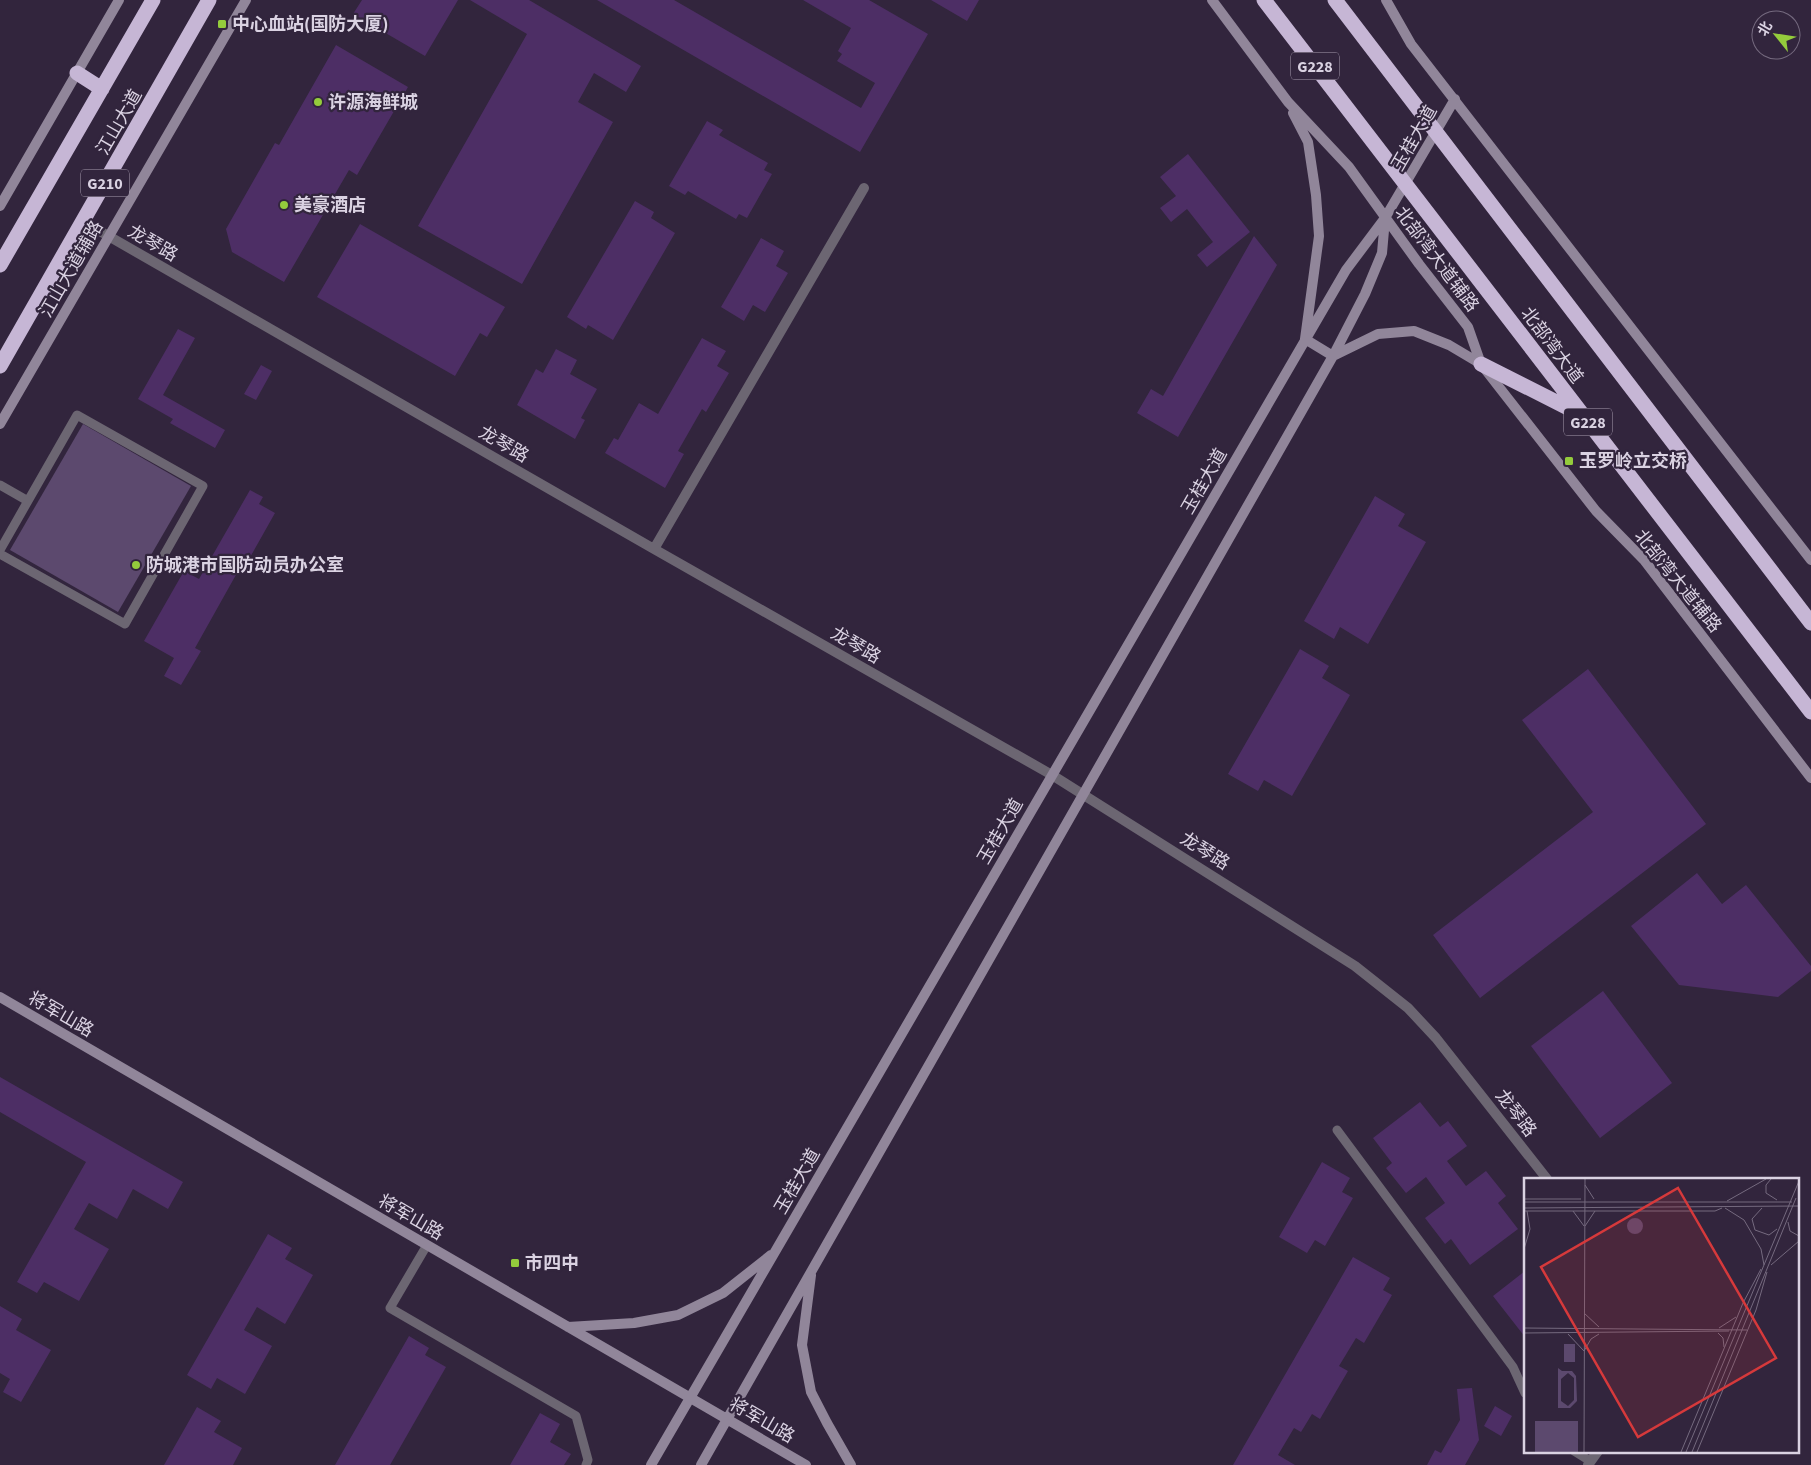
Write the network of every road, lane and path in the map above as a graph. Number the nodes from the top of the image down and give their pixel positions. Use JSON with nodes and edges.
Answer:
{"nodes":[{"id":1,"x":120,"y":0,"type":"edge"},
{"id":2,"x":153,"y":0,"type":"edge"},
{"id":3,"x":209,"y":0,"type":"edge"},
{"id":4,"x":246,"y":0,"type":"edge"},
{"id":5,"x":1212,"y":0,"type":"edge"},
{"id":6,"x":1264,"y":0,"type":"edge"},
{"id":7,"x":1334,"y":0,"type":"edge"},
{"id":8,"x":1386,"y":0,"type":"edge"},
{"id":9,"x":77,"y":73,"type":"junction"},
{"id":10,"x":102,"y":89,"type":"junction"},
{"id":11,"x":1455,"y":100,"type":"junction"},
{"id":12,"x":1288,"y":102,"type":"junction"},
{"id":13,"x":1435,"y":132,"type":"junction"},
{"id":14,"x":1405,"y":184,"type":"junction"},
{"id":15,"x":864,"y":188,"type":"dead end"},
{"id":16,"x":0,"y":206,"type":"edge"},
{"id":17,"x":1385,"y":218,"type":"junction"},
{"id":18,"x":84,"y":222,"type":"junction"},
{"id":19,"x":109,"y":236,"type":"junction"},
{"id":20,"x":0,"y":265,"type":"edge"},
{"id":21,"x":1305,"y":340,"type":"junction"},
{"id":22,"x":1333,"y":356,"type":"junction"},
{"id":23,"x":1481,"y":364,"type":"junction"},
{"id":24,"x":0,"y":366,"type":"edge"},
{"id":25,"x":1584,"y":416,"type":"junction"},
{"id":26,"x":0,"y":424,"type":"edge"},
{"id":27,"x":0,"y":485,"type":"edge"},
{"id":28,"x":28,"y":500,"type":"junction"},
{"id":29,"x":654,"y":549,"type":"junction"},
{"id":30,"x":0,"y":552,"type":"edge"},
{"id":31,"x":1811,"y":560,"type":"edge"},
{"id":32,"x":1811,"y":623,"type":"edge"},
{"id":33,"x":1811,"y":712,"type":"edge"},
{"id":34,"x":1052,"y":775,"type":"junction"},
{"id":35,"x":1811,"y":778,"type":"edge"},
{"id":36,"x":1084,"y":793,"type":"junction"},
{"id":37,"x":0,"y":997,"type":"edge"},
{"id":38,"x":1337,"y":1130,"type":"dead end"},
{"id":39,"x":1546,"y":1178,"type":"edge"},
{"id":40,"x":427,"y":1245,"type":"junction"},
{"id":41,"x":775,"y":1251,"type":"junction"},
{"id":42,"x":812,"y":1270,"type":"junction"},
{"id":43,"x":568,"y":1327,"type":"junction"},
{"id":44,"x":1524,"y":1391,"type":"edge"},
{"id":45,"x":690,"y":1398,"type":"junction"},
{"id":46,"x":727,"y":1419,"type":"junction"},
{"id":47,"x":1575,"y":1452,"type":"edge"},
{"id":48,"x":1597,"y":1452,"type":"edge"},
{"id":49,"x":1589,"y":1463,"type":"edge"},
{"id":50,"x":586,"y":1465,"type":"edge"},
{"id":51,"x":651,"y":1465,"type":"edge"},
{"id":52,"x":701,"y":1465,"type":"edge"},
{"id":53,"x":806,"y":1465,"type":"edge"},
{"id":54,"x":851,"y":1465,"type":"edge"}],
"edges":[{"from":1,"to":9,"type":"main road"},
{"from":2,"to":10,"type":"highway","name":"江山大道","number":"G210"},
{"from":3,"to":18,"type":"highway","name":"江山大道","number":"G210"},
{"from":4,"to":19,"type":"main road","name":"江山大道辅路"},
{"from":5,"to":12,"type":"main road","name":"北部湾大道辅路"},
{"from":6,"to":14,"type":"highway","name":"北部湾大道","number":"G228"},
{"from":7,"to":13,"type":"highway","name":"北部湾大道"},
{"from":8,"to":11,"type":"main road"},
{"from":9,"to":10,"type":"highway"},
{"from":9,"to":16,"type":"main road"},
{"from":10,"to":20,"type":"highway","name":"江山大道","number":"G210"},
{"from":11,"to":13,"type":"main road","name":"玉桂大道"},
{"from":11,"to":31,"type":"main road"},
{"from":12,"to":17,"type":"main road","name":"北部湾大道辅路"},
{"from":12,"to":21,"type":"main road"},
{"from":13,"to":14,"type":"main road","name":"玉桂大道"},
{"from":13,"to":32,"type":"highway","name":"北部湾大道"},
{"from":14,"to":17,"type":"main road","name":"玉桂大道"},
{"from":14,"to":25,"type":"highway","name":"北部湾大道","number":"G228"},
{"from":15,"to":29,"type":"street"},
{"from":17,"to":21,"type":"main road","name":"玉桂大道"},
{"from":17,"to":22,"type":"main road","name":"玉桂大道"},
{"from":17,"to":23,"type":"main road","name":"北部湾大道辅路"},
{"from":18,"to":19,"type":"street","name":"龙琴路"},
{"from":18,"to":24,"type":"highway","name":"江山大道","number":"G210"},
{"from":19,"to":26,"type":"main road","name":"江山大道辅路"},
{"from":19,"to":29,"type":"street","name":"龙琴路"},
{"from":21,"to":22,"type":"main road"},
{"from":21,"to":34,"type":"main road","name":"玉桂大道"},
{"from":22,"to":23,"type":"main road"},
{"from":22,"to":36,"type":"main road","name":"玉桂大道"},
{"from":23,"to":25,"type":"highway"},
{"from":23,"to":35,"type":"main road","name":"北部湾大道辅路"},
{"from":25,"to":33,"type":"highway","name":"北部湾大道","number":"G228"},
{"from":27,"to":28,"type":"lane"},
{"from":28,"to":30,"type":"lane"},
{"from":28,"to":30,"type":"lane"},
{"from":29,"to":34,"type":"street","name":"龙琴路"},
{"from":34,"to":36,"type":"street","name":"龙琴路"},
{"from":34,"to":41,"type":"main road","name":"玉桂大道"},
{"from":36,"to":39,"type":"street","name":"龙琴路"},
{"from":36,"to":42,"type":"main road","name":"玉桂大道"},
{"from":37,"to":40,"type":"main road","name":"将军山路"},
{"from":38,"to":44,"type":"lane"},
{"from":40,"to":43,"type":"main road","name":"将军山路"},
{"from":40,"to":50,"type":"lane"},
{"from":41,"to":43,"type":"main road"},
{"from":41,"to":45,"type":"main road","name":"玉桂大道"},
{"from":42,"to":46,"type":"main road","name":"玉桂大道"},
{"from":42,"to":54,"type":"main road"},
{"from":43,"to":45,"type":"main road","name":"将军山路"},
{"from":45,"to":46,"type":"main road","name":"将军山路"},
{"from":45,"to":51,"type":"main road","name":"玉桂大道"},
{"from":46,"to":52,"type":"main road","name":"玉桂大道"},
{"from":46,"to":53,"type":"main road","name":"将军山路"},
{"from":47,"to":49,"type":"lane"},
{"from":48,"to":49,"type":"street"}]}
